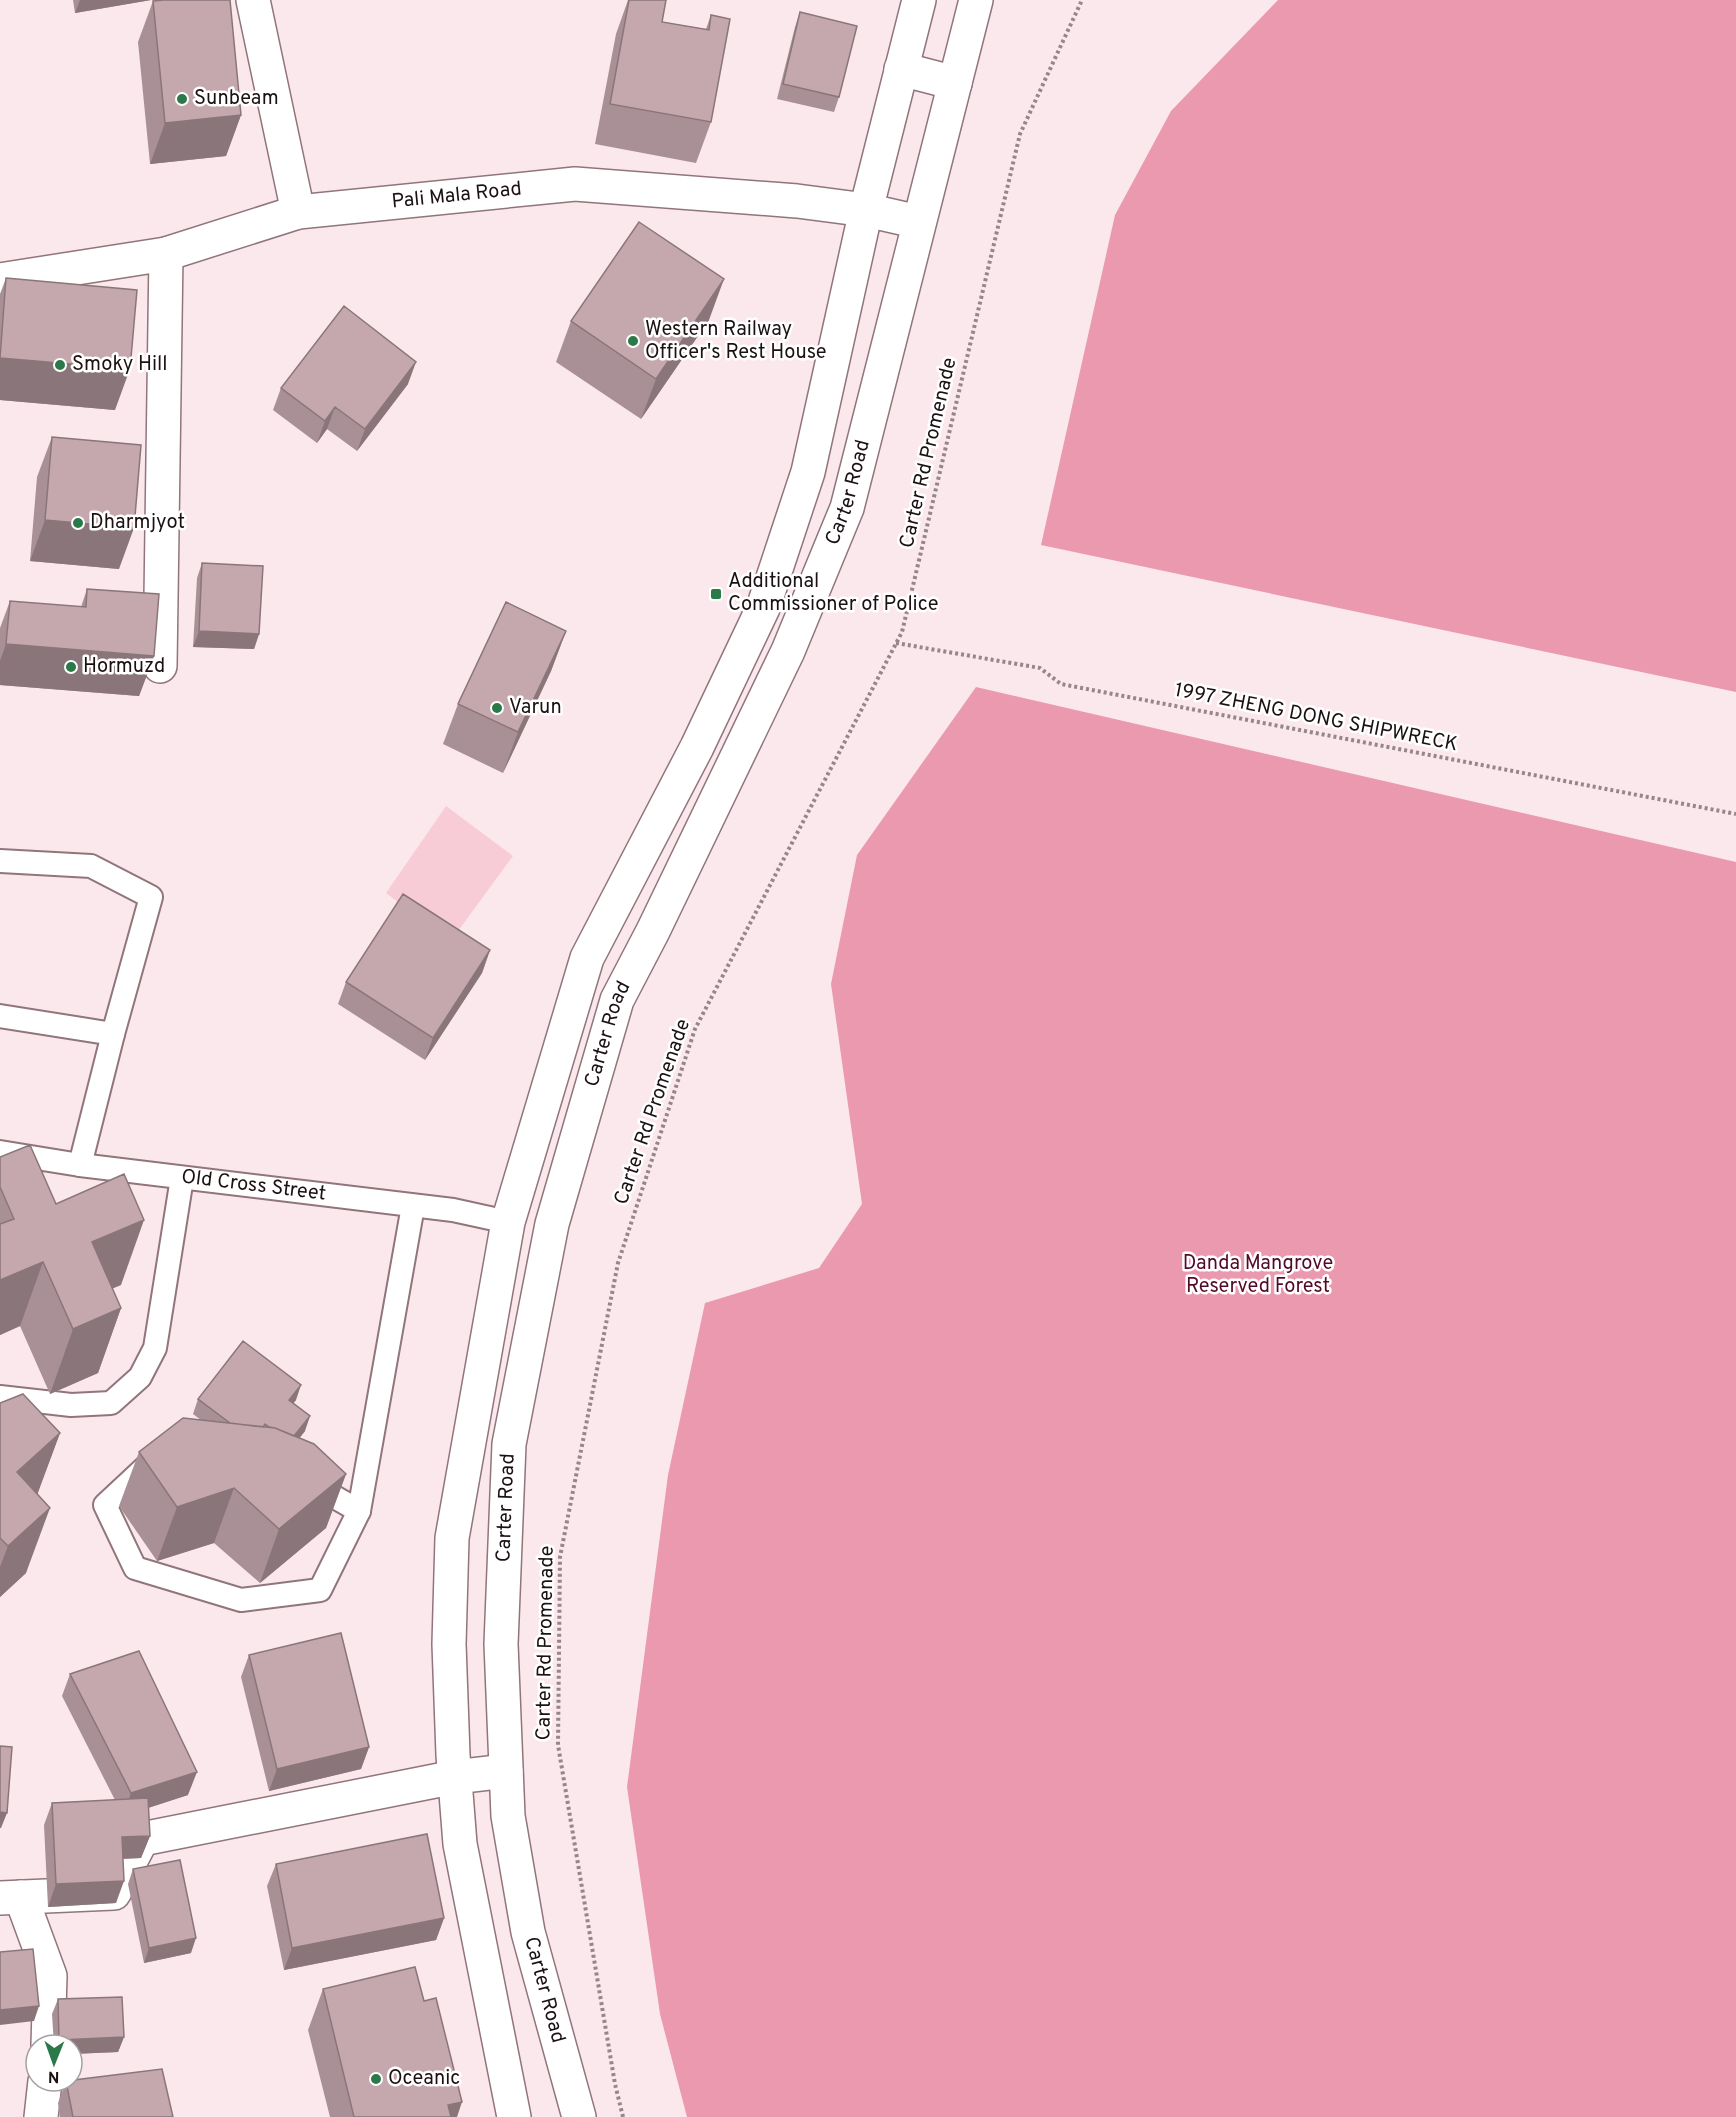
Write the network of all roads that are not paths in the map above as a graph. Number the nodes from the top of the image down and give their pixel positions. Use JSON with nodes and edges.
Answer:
{"nodes":[{"id":1,"x":253,"y":0,"type":"edge"},
{"id":2,"x":919,"y":0,"type":"edge"},
{"id":3,"x":976,"y":0,"type":"edge"},
{"id":4,"x":902,"y":69,"type":"junction"},
{"id":5,"x":955,"y":83,"type":"junction"},
{"id":6,"x":866,"y":210,"type":"junction"},
{"id":7,"x":298,"y":212,"type":"junction"},
{"id":8,"x":919,"y":222,"type":"junction"},
{"id":9,"x":166,"y":254,"type":"junction"},
{"id":10,"x":0,"y":280,"type":"edge"},
{"id":11,"x":160,"y":666,"type":"edge"},
{"id":12,"x":0,"y":861,"type":"edge"},
{"id":13,"x":0,"y":1016,"type":"edge"},
{"id":14,"x":113,"y":1034,"type":"junction"},
{"id":15,"x":0,"y":1152,"type":"edge"},
{"id":16,"x":80,"y":1165,"type":"junction"},
{"id":17,"x":182,"y":1178,"type":"junction"},
{"id":18,"x":413,"y":1206,"type":"junction"},
{"id":19,"x":508,"y":1222,"type":"junction"},
{"id":20,"x":0,"y":1397,"type":"edge"},
{"id":21,"x":175,"y":1461,"type":"edge"},
{"id":22,"x":287,"y":1469,"type":"edge"},
{"id":23,"x":359,"y":1511,"type":"junction"},
{"id":24,"x":507,"y":1771,"type":"junction"},
{"id":25,"x":455,"y":1777,"type":"junction"},
{"id":26,"x":10,"y":1897,"type":"edge"},
{"id":27,"x":48,"y":2033,"type":"edge"},
{"id":28,"x":44,"y":2093,"type":"edge"},
{"id":29,"x":41,"y":2117,"type":"edge"},
{"id":30,"x":514,"y":2117,"type":"edge"},
{"id":31,"x":579,"y":2117,"type":"edge"}],
"edges":[{"from":1,"to":7,"type":"main road"},
{"from":2,"to":4,"type":"main road","name":"Carter Road"},
{"from":3,"to":5,"type":"main road","name":"Carter Road"},
{"from":4,"to":5,"type":"main road"},
{"from":4,"to":6,"type":"main road","name":"Carter Road"},
{"from":5,"to":8,"type":"main road","name":"Carter Road"},
{"from":6,"to":7,"type":"main road","name":"Pali Mala Road"},
{"from":6,"to":8,"type":"main road","name":"Pali Mala Road"},
{"from":6,"to":19,"type":"main road","name":"Carter Road"},
{"from":7,"to":9,"type":"main road","name":"Pali Mala Road"},
{"from":8,"to":24,"type":"main road","name":"Carter Road"},
{"from":9,"to":10,"type":"main road","name":"Pali Mala Road"},
{"from":9,"to":11,"type":"main road"},
{"from":12,"to":14,"type":"lane"},
{"from":13,"to":14,"type":"lane"},
{"from":14,"to":16,"type":"lane"},
{"from":15,"to":16,"type":"lane","name":"Old Cross Street"},
{"from":16,"to":17,"type":"lane","name":"Old Cross Street"},
{"from":17,"to":18,"type":"lane","name":"Old Cross Street"},
{"from":17,"to":20,"type":"lane"},
{"from":18,"to":19,"type":"lane","name":"Old Cross Street"},
{"from":18,"to":23,"type":"lane"},
{"from":19,"to":25,"type":"main road","name":"Carter Road"},
{"from":21,"to":23,"type":"lane"},
{"from":22,"to":23,"type":"lane"},
{"from":24,"to":25,"type":"main road"},
{"from":24,"to":31,"type":"main road","name":"Carter Road"},
{"from":25,"to":26,"type":"main road"},
{"from":25,"to":30,"type":"main road","name":"Carter Road"},
{"from":26,"to":27,"type":"main road"},
{"from":28,"to":29,"type":"main road"}]}
